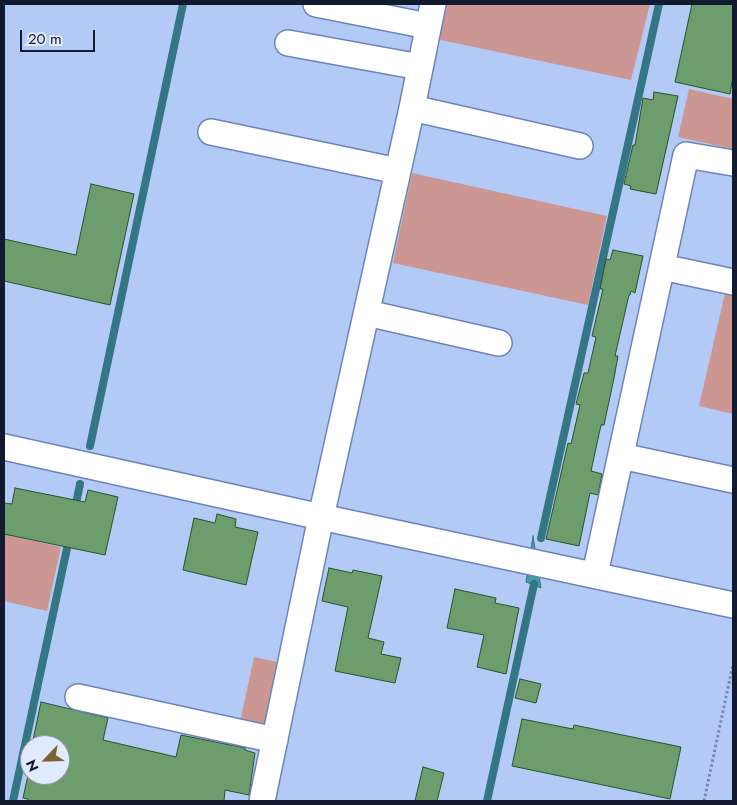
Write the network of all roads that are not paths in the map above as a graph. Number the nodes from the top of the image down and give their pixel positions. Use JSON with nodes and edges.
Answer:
{"nodes":[{"id":1,"x":316,"y":4,"type":"edge"},
{"id":2,"x":431,"y":15,"type":"edge"},
{"id":3,"x":288,"y":43,"type":"dead end"},
{"id":4,"x":420,"y":67,"type":"junction"},
{"id":5,"x":412,"y":108,"type":"junction"},
{"id":6,"x":211,"y":132,"type":"dead end"},
{"id":7,"x":580,"y":146,"type":"dead end"},
{"id":8,"x":733,"y":163,"type":"edge"},
{"id":9,"x":398,"y":171,"type":"junction"},
{"id":10,"x":662,"y":267,"type":"junction"},
{"id":11,"x":733,"y":282,"type":"edge"},
{"id":12,"x":367,"y":313,"type":"junction"},
{"id":13,"x":499,"y":343,"type":"dead end"},
{"id":14,"x":4,"y":447,"type":"edge"},
{"id":15,"x":621,"y":456,"type":"junction"},
{"id":16,"x":733,"y":480,"type":"edge"},
{"id":17,"x":321,"y":517,"type":"junction"},
{"id":18,"x":595,"y":574,"type":"junction"},
{"id":19,"x":733,"y":605,"type":"edge"},
{"id":20,"x":78,"y":697,"type":"dead end"},
{"id":21,"x":275,"y":740,"type":"junction"},
{"id":22,"x":262,"y":801,"type":"edge"}],
"edges":[{"from":1,"to":2,"type":"street"},
{"from":2,"to":4,"type":"street"},
{"from":3,"to":4,"type":"street"},
{"from":4,"to":5,"type":"street"},
{"from":5,"to":7,"type":"street"},
{"from":5,"to":9,"type":"street"},
{"from":6,"to":9,"type":"street"},
{"from":8,"to":10,"type":"street"},
{"from":9,"to":12,"type":"street"},
{"from":10,"to":11,"type":"street"},
{"from":10,"to":15,"type":"street"},
{"from":12,"to":13,"type":"street"},
{"from":12,"to":17,"type":"street"},
{"from":14,"to":17,"type":"street"},
{"from":15,"to":16,"type":"street"},
{"from":15,"to":18,"type":"street"},
{"from":17,"to":18,"type":"street"},
{"from":17,"to":21,"type":"street"},
{"from":18,"to":19,"type":"street"},
{"from":20,"to":21,"type":"street"},
{"from":21,"to":22,"type":"street"}]}
